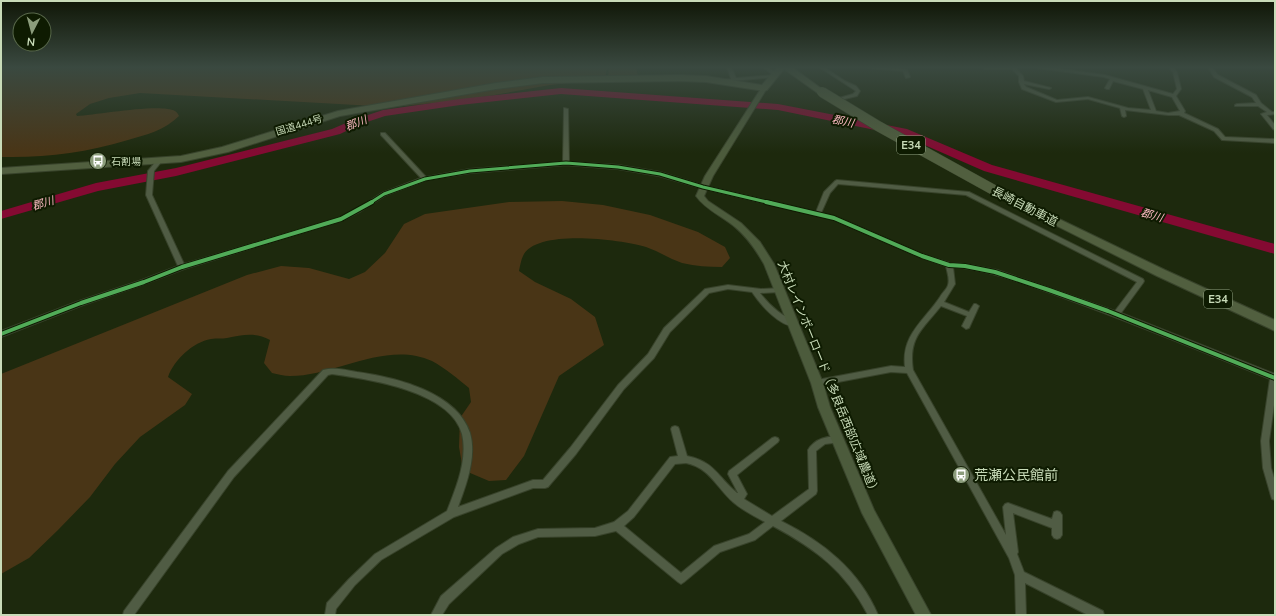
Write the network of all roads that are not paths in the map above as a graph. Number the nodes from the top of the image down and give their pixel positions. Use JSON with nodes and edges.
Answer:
{"nodes":[{"id":1,"x":441,"y":96,"type":"edge"},
{"id":2,"x":759,"y":96,"type":"edge"},
{"id":3,"x":834,"y":96,"type":"edge"},
{"id":4,"x":855,"y":96,"type":"edge"},
{"id":5,"x":1043,"y":96,"type":"edge"},
{"id":6,"x":1148,"y":96,"type":"edge"},
{"id":7,"x":1174,"y":96,"type":"edge"},
{"id":8,"x":1254,"y":96,"type":"edge"},
{"id":9,"x":831,"y":102,"type":"dead end"},
{"id":10,"x":1259,"y":104,"type":"junction"},
{"id":11,"x":1237,"y":105,"type":"dead end"},
{"id":12,"x":566,"y":109,"type":"dead end"},
{"id":13,"x":1128,"y":109,"type":"junction"},
{"id":14,"x":1154,"y":112,"type":"junction"},
{"id":15,"x":1180,"y":113,"type":"junction"},
{"id":16,"x":1273,"y":113,"type":"edge"},
{"id":17,"x":1124,"y":116,"type":"dead end"},
{"id":18,"x":1275,"y":128,"type":"edge"},
{"id":19,"x":383,"y":134,"type":"dead end"},
{"id":20,"x":1275,"y":141,"type":"edge"},
{"id":21,"x":159,"y":161,"type":"junction"},
{"id":22,"x":566,"y":162,"type":"junction"},
{"id":23,"x":1,"y":171,"type":"edge"},
{"id":24,"x":425,"y":179,"type":"junction"},
{"id":25,"x":703,"y":187,"type":"junction"},
{"id":26,"x":818,"y":214,"type":"junction"},
{"id":27,"x":949,"y":265,"type":"junction"},
{"id":28,"x":994,"y":266,"type":"dead end"},
{"id":29,"x":182,"y":267,"type":"junction"},
{"id":30,"x":970,"y":267,"type":"junction"},
{"id":31,"x":1164,"y":270,"type":"junction"},
{"id":32,"x":780,"y":290,"type":"junction"},
{"id":33,"x":755,"y":291,"type":"junction"},
{"id":34,"x":941,"y":303,"type":"junction"},
{"id":35,"x":976,"y":306,"type":"dead end"},
{"id":36,"x":971,"y":315,"type":"junction"},
{"id":37,"x":1116,"y":315,"type":"junction"},
{"id":38,"x":1275,"y":316,"type":"edge"},
{"id":39,"x":794,"y":324,"type":"junction"},
{"id":40,"x":966,"y":326,"type":"dead end"},
{"id":41,"x":1275,"y":326,"type":"edge"},
{"id":42,"x":1,"y":334,"type":"edge"},
{"id":43,"x":909,"y":370,"type":"junction"},
{"id":44,"x":1275,"y":378,"type":"edge"},
{"id":45,"x":817,"y":383,"type":"junction"},
{"id":46,"x":675,"y":429,"type":"dead end"},
{"id":47,"x":775,"y":440,"type":"dead end"},
{"id":48,"x":838,"y":440,"type":"junction"},
{"id":49,"x":683,"y":459,"type":"junction"},
{"id":50,"x":1275,"y":496,"type":"edge"},
{"id":51,"x":736,"y":499,"type":"junction"},
{"id":52,"x":451,"y":514,"type":"junction"},
{"id":53,"x":773,"y":522,"type":"junction"},
{"id":54,"x":617,"y":526,"type":"junction"},
{"id":55,"x":1057,"y":535,"type":"dead end"},
{"id":56,"x":1013,"y":556,"type":"junction"},
{"id":57,"x":1020,"y":575,"type":"junction"},
{"id":58,"x":128,"y":615,"type":"edge"},
{"id":59,"x":330,"y":615,"type":"edge"},
{"id":60,"x":436,"y":615,"type":"edge"},
{"id":61,"x":874,"y":615,"type":"edge"},
{"id":62,"x":924,"y":615,"type":"edge"},
{"id":63,"x":1021,"y":615,"type":"edge"},
{"id":64,"x":1099,"y":615,"type":"edge"}],
"edges":[{"from":1,"to":21,"type":"highway","name":"国道444号"},
{"from":2,"to":25,"type":"street"},
{"from":3,"to":31,"type":"highway","name":"長崎自動車道","number":"E34","bridge":true},
{"from":4,"to":9,"type":"street"},
{"from":5,"to":13,"type":"street"},
{"from":6,"to":14,"type":"street"},
{"from":7,"to":15,"type":"street"},
{"from":8,"to":10,"type":"street"},
{"from":10,"to":11,"type":"street"},
{"from":10,"to":16,"type":"street"},
{"from":12,"to":22,"type":"street"},
{"from":13,"to":14,"type":"street"},
{"from":13,"to":17,"type":"street"},
{"from":14,"to":15,"type":"street"},
{"from":15,"to":20,"type":"street"},
{"from":16,"to":18,"type":"street"},
{"from":19,"to":24,"type":"street"},
{"from":21,"to":23,"type":"highway","name":"国道444号"},
{"from":21,"to":29,"type":"street"},
{"from":22,"to":24,"type":"street"},
{"from":22,"to":25,"type":"street"},
{"from":24,"to":29,"type":"street"},
{"from":25,"to":26,"type":"street"},
{"from":25,"to":32,"type":"street","name":"大村レインボーロード（多良岳西部広域農道）"},
{"from":26,"to":27,"type":"street"},
{"from":26,"to":37,"type":"street"},
{"from":27,"to":30,"type":"street"},
{"from":27,"to":34,"type":"street"},
{"from":28,"to":30,"type":"street"},
{"from":29,"to":42,"type":"street"},
{"from":30,"to":37,"type":"street"},
{"from":31,"to":38,"type":"highway","name":"長崎自動車道","number":"E34"},
{"from":31,"to":41,"type":"highway","name":"長崎自動車道","number":"E34"},
{"from":32,"to":33,"type":"street"},
{"from":32,"to":39,"type":"street","name":"大村レインボーロード（多良岳西部広域農道）"},
{"from":33,"to":39,"type":"street"},
{"from":33,"to":52,"type":"street"},
{"from":34,"to":36,"type":"street"},
{"from":34,"to":43,"type":"street"},
{"from":35,"to":36,"type":"street"},
{"from":36,"to":40,"type":"street"},
{"from":37,"to":44,"type":"street"},
{"from":39,"to":45,"type":"street","name":"大村レインボーロード（多良岳西部広域農道）"},
{"from":43,"to":45,"type":"street"},
{"from":43,"to":56,"type":"street"},
{"from":44,"to":50,"type":"street"},
{"from":45,"to":48,"type":"street","name":"大村レインボーロード（多良岳西部広域農道）"},
{"from":46,"to":49,"type":"street"},
{"from":47,"to":51,"type":"street"},
{"from":48,"to":53,"type":"street"},
{"from":48,"to":62,"type":"street","name":"大村レインボーロード（多良岳西部広域農道）"},
{"from":49,"to":51,"type":"street"},
{"from":49,"to":54,"type":"street"},
{"from":51,"to":53,"type":"street"},
{"from":52,"to":58,"type":"street"},
{"from":52,"to":59,"type":"street"},
{"from":53,"to":54,"type":"street"},
{"from":53,"to":61,"type":"street"},
{"from":54,"to":60,"type":"street"},
{"from":55,"to":56,"type":"street"},
{"from":56,"to":57,"type":"street"},
{"from":57,"to":63,"type":"street"},
{"from":57,"to":64,"type":"street"}]}
